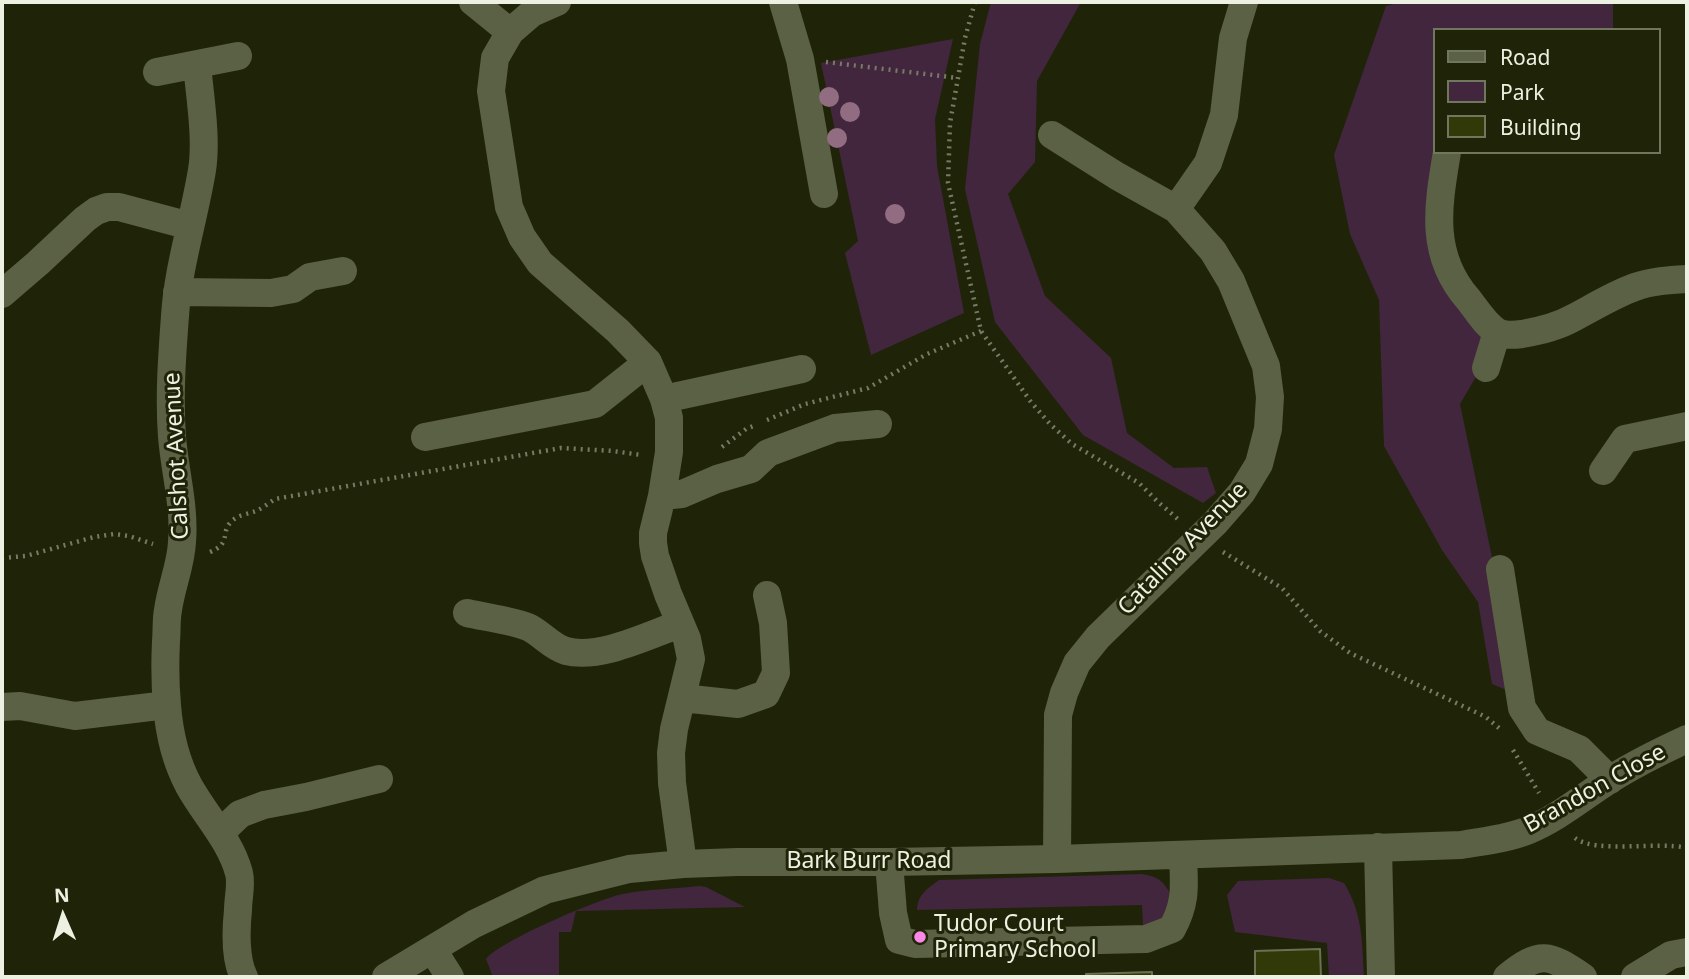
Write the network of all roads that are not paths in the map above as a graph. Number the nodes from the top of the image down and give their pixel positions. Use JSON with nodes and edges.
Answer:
{"nodes":[{"id":1,"x":473,"y":2,"type":"edge"},
{"id":2,"x":557,"y":2,"type":"edge"},
{"id":3,"x":783,"y":2,"type":"edge"},
{"id":4,"x":1244,"y":2,"type":"edge"},
{"id":5,"x":510,"y":32,"type":"junction"},
{"id":6,"x":238,"y":56,"type":"dead end"},
{"id":7,"x":197,"y":65,"type":"junction"},
{"id":8,"x":157,"y":72,"type":"dead end"},
{"id":9,"x":1052,"y":135,"type":"dead end"},
{"id":10,"x":1447,"y":154,"type":"edge"},
{"id":11,"x":824,"y":194,"type":"dead end"},
{"id":12,"x":1176,"y":209,"type":"junction"},
{"id":13,"x":190,"y":226,"type":"junction"},
{"id":14,"x":343,"y":271,"type":"dead end"},
{"id":15,"x":1687,"y":279,"type":"edge"},
{"id":16,"x":177,"y":292,"type":"junction"},
{"id":17,"x":2,"y":294,"type":"edge"},
{"id":18,"x":1497,"y":332,"type":"junction"},
{"id":19,"x":648,"y":362,"type":"junction"},
{"id":20,"x":1486,"y":368,"type":"dead end"},
{"id":21,"x":802,"y":369,"type":"dead end"},
{"id":22,"x":664,"y":399,"type":"junction"},
{"id":23,"x":878,"y":424,"type":"dead end"},
{"id":24,"x":1687,"y":426,"type":"edge"},
{"id":25,"x":425,"y":437,"type":"dead end"},
{"id":26,"x":1604,"y":471,"type":"dead end"},
{"id":27,"x":662,"y":496,"type":"junction"},
{"id":28,"x":1500,"y":569,"type":"dead end"},
{"id":29,"x":767,"y":595,"type":"dead end"},
{"id":30,"x":467,"y":613,"type":"dead end"},
{"id":31,"x":680,"y":624,"type":"junction"},
{"id":32,"x":682,"y":698,"type":"junction"},
{"id":33,"x":167,"y":705,"type":"junction"},
{"id":34,"x":2,"y":706,"type":"edge"},
{"id":35,"x":1687,"y":739,"type":"edge"},
{"id":36,"x":379,"y":779,"type":"dead end"},
{"id":37,"x":1610,"y":779,"type":"junction"},
{"id":38,"x":220,"y":834,"type":"junction"},
{"id":39,"x":1378,"y":847,"type":"junction"},
{"id":40,"x":1183,"y":855,"type":"junction"},
{"id":41,"x":1058,"y":859,"type":"junction"},
{"id":42,"x":889,"y":862,"type":"junction"},
{"id":43,"x":683,"y":864,"type":"junction"},
{"id":44,"x":433,"y":950,"type":"junction"},
{"id":45,"x":1687,"y":952,"type":"edge"},
{"id":46,"x":1646,"y":970,"type":"edge"},
{"id":47,"x":1574,"y":971,"type":"edge"},
{"id":48,"x":244,"y":977,"type":"edge"},
{"id":49,"x":386,"y":977,"type":"edge"},
{"id":50,"x":450,"y":977,"type":"edge"},
{"id":51,"x":1381,"y":977,"type":"edge"},
{"id":52,"x":1507,"y":977,"type":"edge"}],
"edges":[{"from":1,"to":5,"type":"street"},
{"from":2,"to":5,"type":"street"},
{"from":3,"to":11,"type":"street"},
{"from":4,"to":12,"type":"street"},
{"from":5,"to":19,"type":"street"},
{"from":6,"to":7,"type":"street"},
{"from":7,"to":8,"type":"street"},
{"from":7,"to":13,"type":"street","name":"Calshot Avenue"},
{"from":9,"to":12,"type":"street","name":"Catalina Avenue"},
{"from":10,"to":18,"type":"street"},
{"from":12,"to":41,"type":"street","name":"Catalina Avenue"},
{"from":13,"to":16,"type":"street","name":"Calshot Avenue"},
{"from":13,"to":17,"type":"street"},
{"from":14,"to":16,"type":"street"},
{"from":15,"to":18,"type":"street"},
{"from":16,"to":33,"type":"street","name":"Calshot Avenue"},
{"from":18,"to":20,"type":"street"},
{"from":19,"to":22,"type":"street"},
{"from":19,"to":25,"type":"street"},
{"from":21,"to":22,"type":"street"},
{"from":22,"to":27,"type":"street"},
{"from":23,"to":27,"type":"street"},
{"from":24,"to":26,"type":"street"},
{"from":27,"to":31,"type":"street"},
{"from":28,"to":37,"type":"street"},
{"from":29,"to":32,"type":"street"},
{"from":30,"to":31,"type":"street"},
{"from":31,"to":32,"type":"street"},
{"from":32,"to":43,"type":"street"},
{"from":33,"to":34,"type":"street"},
{"from":33,"to":38,"type":"street","name":"Calshot Avenue"},
{"from":35,"to":37,"type":"street","name":"Brandon Close"},
{"from":36,"to":38,"type":"street"},
{"from":37,"to":39,"type":"street","name":"Brandon Close"},
{"from":38,"to":48,"type":"street","name":"Calshot Avenue"},
{"from":39,"to":40,"type":"street","name":"Bark Burr Road"},
{"from":39,"to":51,"type":"street"},
{"from":40,"to":41,"type":"street","name":"Bark Burr Road"},
{"from":40,"to":42,"type":"street"},
{"from":41,"to":42,"type":"street","name":"Bark Burr Road"},
{"from":42,"to":43,"type":"street","name":"Bark Burr Road"},
{"from":43,"to":44,"type":"street","name":"Bark Burr Road"},
{"from":44,"to":49,"type":"street","name":"Bark Burr Road"},
{"from":44,"to":50,"type":"street"},
{"from":45,"to":46,"type":"street"},
{"from":47,"to":52,"type":"street"}]}
